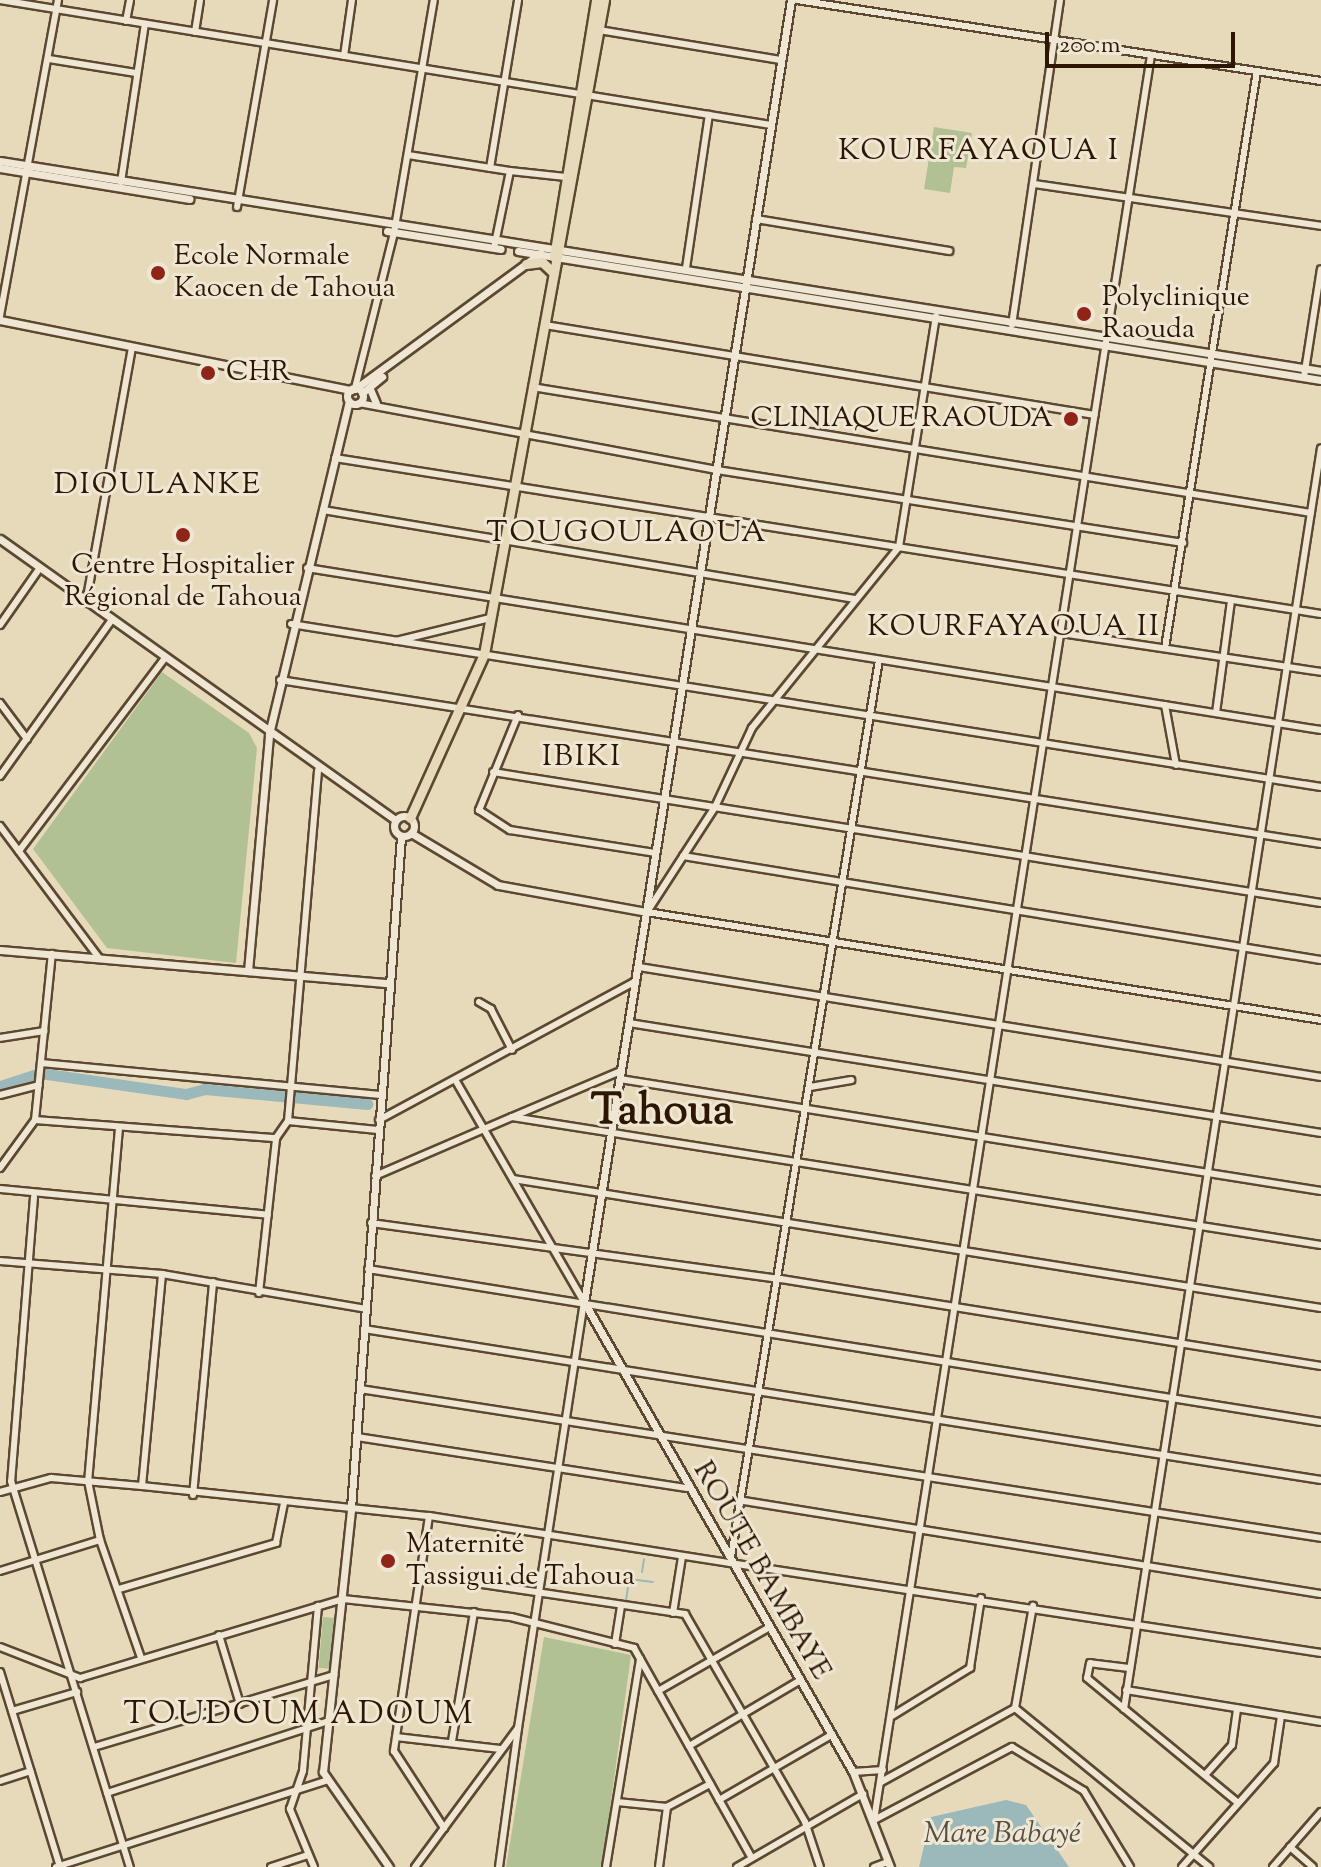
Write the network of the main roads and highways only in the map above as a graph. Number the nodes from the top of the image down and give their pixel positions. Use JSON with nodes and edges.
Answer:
{"nodes":[{"id":1,"x":596,"y":0,"type":"edge"},
{"id":2,"x":604,"y":0,"type":"edge"},
{"id":3,"x":584,"y":94,"type":"junction"},
{"id":4,"x":558,"y":251,"type":"junction"},
{"id":5,"x":526,"y":264,"type":"road end"},
{"id":6,"x":554,"y":277,"type":"junction"},
{"id":7,"x":410,"y":818,"type":"road end"}],
"edges":[{"from":1,"to":3,"type":"main road"},
{"from":2,"to":3,"type":"main road"},
{"from":3,"to":4,"type":"main road"},
{"from":3,"to":4,"type":"main road"},
{"from":4,"to":6,"type":"main road"},
{"from":5,"to":6,"type":"main road"},
{"from":6,"to":7,"type":"main road"}]}
